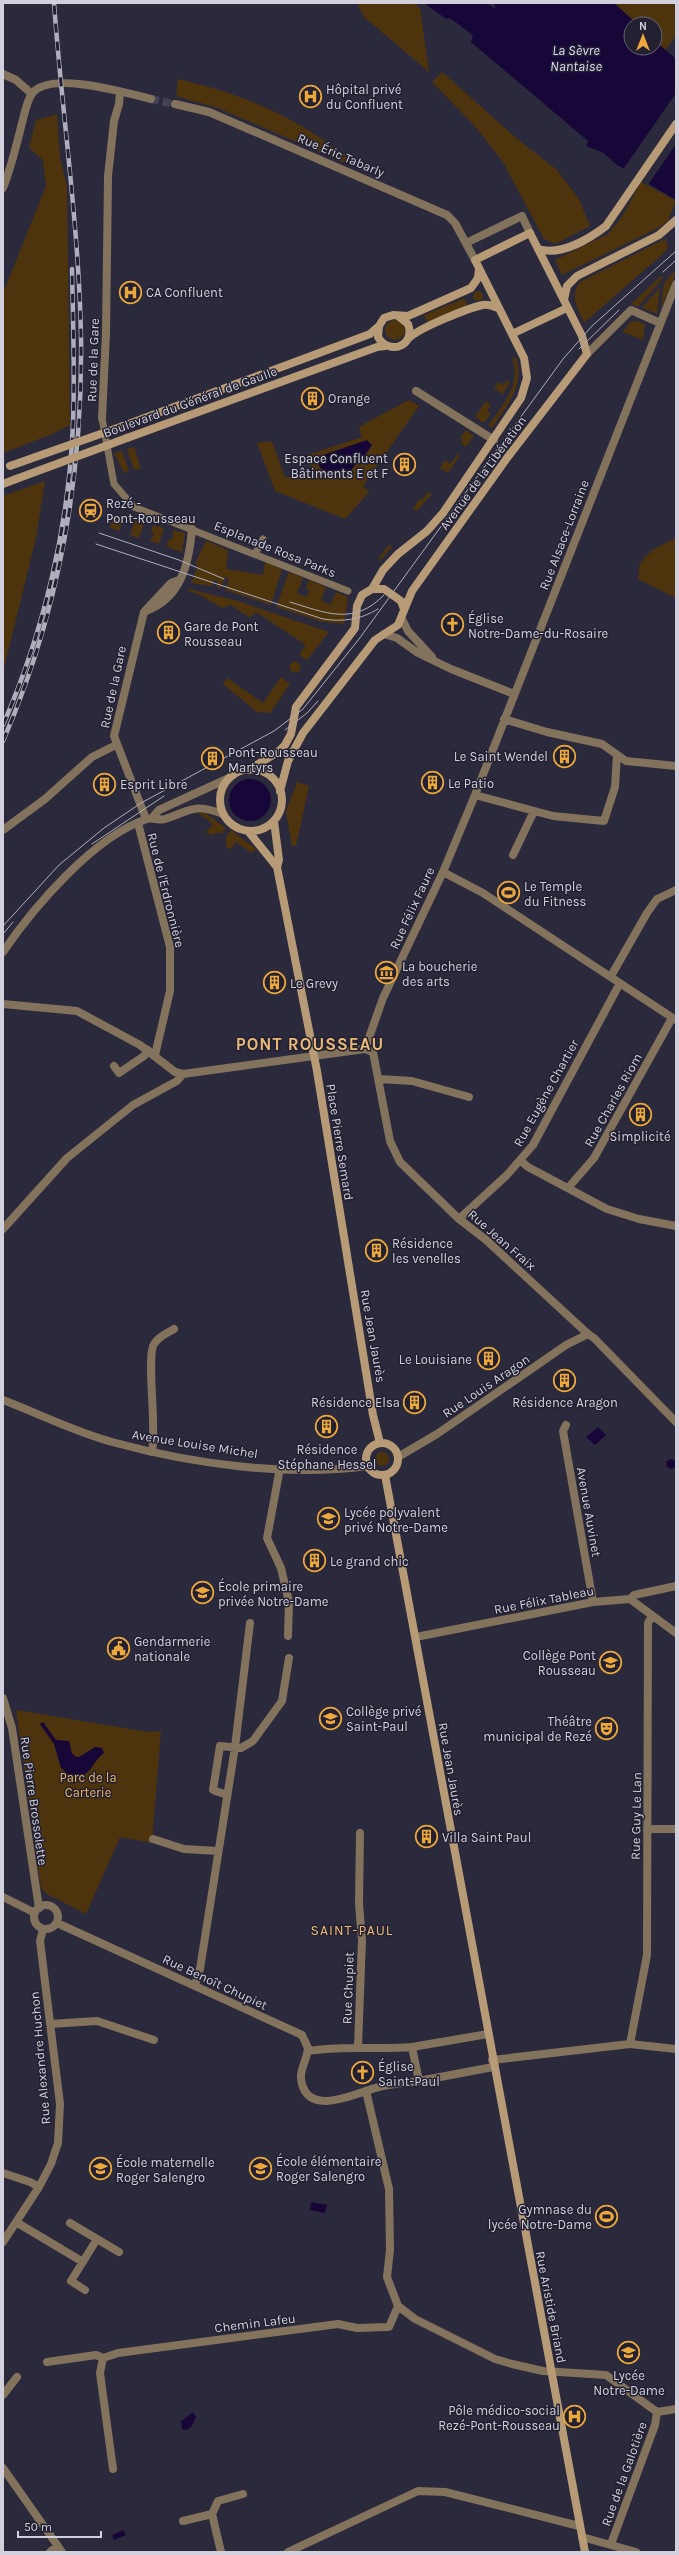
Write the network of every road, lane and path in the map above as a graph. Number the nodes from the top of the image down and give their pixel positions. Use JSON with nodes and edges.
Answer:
{"nodes":[{"id":1,"x":3,"y":74,"type":"edge"},
{"id":2,"x":120,"y":92,"type":"junction"},
{"id":3,"x":32,"y":94,"type":"junction"},
{"id":4,"x":151,"y":99,"type":"tunnel mouth"},
{"id":5,"x":175,"y":104,"type":"tunnel mouth"},
{"id":6,"x":676,"y":124,"type":"edge"},
{"id":7,"x":3,"y":188,"type":"edge"},
{"id":8,"x":676,"y":220,"type":"edge"},
{"id":9,"x":530,"y":233,"type":"junction"},
{"id":10,"x":466,"y":242,"type":"junction"},
{"id":11,"x":538,"y":249,"type":"junction"},
{"id":12,"x":475,"y":260,"type":"junction"},
{"id":13,"x":479,"y":269,"type":"junction"},
{"id":14,"x":676,"y":284,"type":"edge"},
{"id":15,"x":565,"y":304,"type":"junction"},
{"id":16,"x":498,"y":308,"type":"junction"},
{"id":17,"x":398,"y":316,"type":"junction"},
{"id":18,"x":660,"y":323,"type":"junction"},
{"id":19,"x":379,"y":326,"type":"junction"},
{"id":20,"x":512,"y":334,"type":"junction"},
{"id":21,"x":409,"y":338,"type":"junction"},
{"id":22,"x":385,"y":346,"type":"junction"},
{"id":23,"x":587,"y":354,"type":"junction"},
{"id":24,"x":416,"y":391,"type":"dead end"},
{"id":25,"x":102,"y":418,"type":"joint"},
{"id":26,"x":494,"y":440,"type":"junction"},
{"id":27,"x":7,"y":467,"type":"edge"},
{"id":28,"x":3,"y":484,"type":"edge"},
{"id":29,"x":192,"y":529,"type":"junction"},
{"id":30,"x":262,"y":539,"type":"dead end"},
{"id":31,"x":255,"y":554,"type":"junction"},
{"id":32,"x":372,"y":589,"type":"junction"},
{"id":33,"x":348,"y":591,"type":"dead end"},
{"id":34,"x":404,"y":609,"type":"junction"},
{"id":35,"x":402,"y":619,"type":"junction"},
{"id":36,"x":384,"y":634,"type":"junction"},
{"id":37,"x":435,"y":660,"type":"junction"},
{"id":38,"x":514,"y":694,"type":"junction"},
{"id":39,"x":504,"y":719,"type":"junction"},
{"id":40,"x":116,"y":745,"type":"junction"},
{"id":41,"x":615,"y":754,"type":"junction"},
{"id":42,"x":676,"y":766,"type":"edge"},
{"id":43,"x":249,"y":770,"type":"junction"},
{"id":44,"x":229,"y":778,"type":"junction"},
{"id":45,"x":280,"y":790,"type":"junction"},
{"id":46,"x":475,"y":795,"type":"junction"},
{"id":47,"x":534,"y":811,"type":"junction"},
{"id":48,"x":223,"y":814,"type":"junction"},
{"id":49,"x":149,"y":819,"type":"junction"},
{"id":50,"x":274,"y":821,"type":"junction"},
{"id":51,"x":138,"y":823,"type":"junction"},
{"id":52,"x":3,"y":830,"type":"edge"},
{"id":53,"x":248,"y":831,"type":"junction"},
{"id":54,"x":512,"y":855,"type":"dead end"},
{"id":55,"x":278,"y":867,"type":"junction"},
{"id":56,"x":443,"y":872,"type":"junction"},
{"id":57,"x":676,"y":890,"type":"edge"},
{"id":58,"x":3,"y":952,"type":"edge"},
{"id":59,"x":611,"y":976,"type":"junction"},
{"id":60,"x":620,"y":982,"type":"junction"},
{"id":61,"x":3,"y":1004,"type":"edge"},
{"id":62,"x":674,"y":1019,"type":"edge"},
{"id":63,"x":365,"y":1049,"type":"junction"},
{"id":64,"x":148,"y":1050,"type":"junction"},
{"id":65,"x":155,"y":1055,"type":"junction"},
{"id":66,"x":313,"y":1056,"type":"junction"},
{"id":67,"x":114,"y":1066,"type":"dead end"},
{"id":68,"x":184,"y":1074,"type":"junction"},
{"id":69,"x":379,"y":1079,"type":"junction"},
{"id":70,"x":469,"y":1097,"type":"dead end"},
{"id":71,"x":521,"y":1161,"type":"junction"},
{"id":72,"x":568,"y":1188,"type":"junction"},
{"id":73,"x":459,"y":1219,"type":"junction"},
{"id":74,"x":676,"y":1226,"type":"edge"},
{"id":75,"x":3,"y":1228,"type":"edge"},
{"id":76,"x":342,"y":1233,"type":"joint"},
{"id":77,"x":174,"y":1329,"type":"dead end"},
{"id":78,"x":588,"y":1334,"type":"junction"},
{"id":79,"x":3,"y":1400,"type":"edge"},
{"id":80,"x":676,"y":1422,"type":"edge"},
{"id":81,"x":566,"y":1425,"type":"dead end"},
{"id":82,"x":380,"y":1444,"type":"junction"},
{"id":83,"x":152,"y":1452,"type":"junction"},
{"id":84,"x":398,"y":1457,"type":"junction"},
{"id":85,"x":368,"y":1466,"type":"junction"},
{"id":86,"x":280,"y":1468,"type":"junction"},
{"id":87,"x":385,"y":1475,"type":"junction"},
{"id":88,"x":676,"y":1586,"type":"edge"},
{"id":89,"x":630,"y":1599,"type":"junction"},
{"id":90,"x":593,"y":1602,"type":"junction"},
{"id":91,"x":652,"y":1616,"type":"junction"},
{"id":92,"x":250,"y":1623,"type":"dead end"},
{"id":93,"x":676,"y":1633,"type":"edge"},
{"id":94,"x":288,"y":1636,"type":"dead end"},
{"id":95,"x":416,"y":1637,"type":"junction"},
{"id":96,"x":289,"y":1658,"type":"dead end"},
{"id":97,"x":3,"y":1698,"type":"edge"},
{"id":98,"x":235,"y":1747,"type":"junction"},
{"id":99,"x":227,"y":1795,"type":"junction"},
{"id":100,"x":647,"y":1828,"type":"junction"},
{"id":101,"x":676,"y":1829,"type":"edge"},
{"id":102,"x":360,"y":1833,"type":"dead end"},
{"id":103,"x":153,"y":1839,"type":"dead end"},
{"id":104,"x":218,"y":1851,"type":"junction"},
{"id":105,"x":3,"y":1897,"type":"edge"},
{"id":106,"x":37,"y":1910,"type":"junction"},
{"id":107,"x":57,"y":1923,"type":"junction"},
{"id":108,"x":43,"y":1929,"type":"junction"},
{"id":109,"x":195,"y":1985,"type":"junction"},
{"id":110,"x":50,"y":2024,"type":"junction"},
{"id":111,"x":488,"y":2034,"type":"junction"},
{"id":112,"x":154,"y":2040,"type":"dead end"},
{"id":113,"x":630,"y":2044,"type":"junction"},
{"id":114,"x":358,"y":2047,"type":"junction"},
{"id":115,"x":412,"y":2047,"type":"junction"},
{"id":116,"x":676,"y":2049,"type":"edge"},
{"id":117,"x":308,"y":2051,"type":"junction"},
{"id":118,"x":493,"y":2063,"type":"junction"},
{"id":119,"x":419,"y":2080,"type":"junction"},
{"id":120,"x":366,"y":2091,"type":"junction"},
{"id":121,"x":3,"y":2173,"type":"edge"},
{"id":122,"x":39,"y":2187,"type":"junction"},
{"id":123,"x":16,"y":2222,"type":"junction"},
{"id":124,"x":70,"y":2223,"type":"dead end"},
{"id":125,"x":97,"y":2239,"type":"junction"},
{"id":126,"x":3,"y":2242,"type":"edge"},
{"id":127,"x":119,"y":2252,"type":"dead end"},
{"id":128,"x":83,"y":2262,"type":"junction"},
{"id":129,"x":85,"y":2290,"type":"dead end"},
{"id":130,"x":398,"y":2306,"type":"junction"},
{"id":131,"x":103,"y":2358,"type":"junction"},
{"id":132,"x":47,"y":2362,"type":"dead end"},
{"id":133,"x":550,"y":2371,"type":"junction"},
{"id":134,"x":17,"y":2376,"type":"dead end"},
{"id":135,"x":3,"y":2395,"type":"edge"},
{"id":136,"x":676,"y":2409,"type":"edge"},
{"id":137,"x":657,"y":2412,"type":"junction"},
{"id":138,"x":3,"y":2468,"type":"edge"},
{"id":139,"x":114,"y":2469,"type":"dead end"},
{"id":140,"x":243,"y":2494,"type":"dead end"},
{"id":141,"x":212,"y":2514,"type":"junction"},
{"id":142,"x":183,"y":2521,"type":"dead end"},
{"id":143,"x":579,"y":2526,"type":"junction"},
{"id":144,"x":582,"y":2537,"type":"junction"},
{"id":145,"x":611,"y":2544,"type":"junction"},
{"id":146,"x":60,"y":2549,"type":"edge"},
{"id":147,"x":50,"y":2552,"type":"edge"},
{"id":148,"x":221,"y":2552,"type":"edge"},
{"id":149,"x":288,"y":2552,"type":"edge"},
{"id":150,"x":585,"y":2552,"type":"edge"},
{"id":151,"x":636,"y":2552,"type":"edge"}],
"edges":[{"from":1,"to":3,"type":"street"},
{"from":2,"to":3,"type":"street"},
{"from":2,"to":4,"type":"street"},
{"from":2,"to":25,"type":"street","name":"Rue de la Gare"},
{"from":3,"to":7,"type":"street"},
{"from":5,"to":10,"type":"street","name":"Rue Éric Tabarly"},
{"from":6,"to":11,"type":"main road"},
{"from":8,"to":15,"type":"main road"},
{"from":9,"to":10,"type":"street"},
{"from":9,"to":11,"type":"main road"},
{"from":9,"to":12,"type":"main road"},
{"from":10,"to":12,"type":"street","name":"Rue Éric Tabarly"},
{"from":11,"to":15,"type":"main road"},
{"from":12,"to":13,"type":"main road","name":"Avenue de la Libération"},
{"from":13,"to":16,"type":"main road","name":"Avenue de la Libération"},
{"from":13,"to":17,"type":"main road"},
{"from":14,"to":18,"type":"street","name":"Rue Alsace-Lorraine"},
{"from":15,"to":20,"type":"main road"},
{"from":15,"to":23,"type":"main road"},
{"from":16,"to":20,"type":"main road","name":"Avenue de la Libération"},
{"from":16,"to":21,"type":"main road"},
{"from":17,"to":19,"type":"main road"},
{"from":17,"to":21,"type":"main road"},
{"from":18,"to":23,"type":"street","name":"Avenue de la Libération"},
{"from":18,"to":38,"type":"street","name":"Rue Alsace-Lorraine"},
{"from":19,"to":22,"type":"main road"},
{"from":19,"to":27,"type":"main road","name":"Boulevard du Général de Gaulle","bridge":true},
{"from":20,"to":26,"type":"main road","name":"Avenue de la Libération"},
{"from":21,"to":22,"type":"main road"},
{"from":22,"to":28,"type":"main road","name":"Boulevard du Général de Gaulle","bridge":true},
{"from":23,"to":34,"type":"main road","name":"Avenue de la Libération"},
{"from":24,"to":26,"type":"street"},
{"from":25,"to":29,"type":"street","name":"Rue de la Gare"},
{"from":26,"to":32,"type":"main road","name":"Avenue de la Libération"},
{"from":29,"to":31,"type":"street","name":"Esplanade Rosa Parks"},
{"from":29,"to":40,"type":"street","name":"Rue de la Gare"},
{"from":30,"to":31,"type":"street"},
{"from":31,"to":33,"type":"street","name":"Esplanade Rosa Parks"},
{"from":32,"to":34,"type":"main road"},
{"from":32,"to":43,"type":"main road","name":"Avenue de la Libération"},
{"from":34,"to":35,"type":"main road","name":"Avenue de la Libération"},
{"from":35,"to":36,"type":"main road"},
{"from":35,"to":37,"type":"street"},
{"from":36,"to":37,"type":"street"},
{"from":36,"to":45,"type":"main road"},
{"from":37,"to":38,"type":"street"},
{"from":38,"to":39,"type":"street","name":"Rue Alsace-Lorraine"},
{"from":39,"to":41,"type":"street"},
{"from":39,"to":46,"type":"street","name":"Rue Alsace-Lorraine"},
{"from":40,"to":49,"type":"street"},
{"from":40,"to":52,"type":"street"},
{"from":41,"to":42,"type":"street"},
{"from":41,"to":47,"type":"street"},
{"from":43,"to":44,"type":"main road"},
{"from":43,"to":45,"type":"main road"},
{"from":44,"to":48,"type":"main road"},
{"from":44,"to":49,"type":"street"},
{"from":45,"to":50,"type":"main road"},
{"from":46,"to":47,"type":"street"},
{"from":46,"to":56,"type":"street","name":"Rue Félix Faure"},
{"from":47,"to":54,"type":"street"},
{"from":48,"to":49,"type":"street"},
{"from":48,"to":53,"type":"main road"},
{"from":49,"to":51,"type":"street"},
{"from":50,"to":53,"type":"main road"},
{"from":50,"to":55,"type":"main road","name":"Place Pierre Semard"},
{"from":51,"to":58,"type":"street"},
{"from":51,"to":65,"type":"street","name":"Rue de l'Erdronnière"},
{"from":53,"to":55,"type":"main road"},
{"from":55,"to":66,"type":"main road","name":"Place Pierre Semard"},
{"from":56,"to":59,"type":"street"},
{"from":56,"to":63,"type":"street","name":"Rue Félix Faure"},
{"from":57,"to":59,"type":"street"},
{"from":59,"to":60,"type":"street"},
{"from":60,"to":62,"type":"street"},
{"from":60,"to":71,"type":"street","name":"Rue Eugène Chartier"},
{"from":61,"to":64,"type":"street"},
{"from":62,"to":72,"type":"street","name":"Rue Charles Riom"},
{"from":63,"to":66,"type":"street"},
{"from":63,"to":69,"type":"street","name":"Rue Jean Fraix"},
{"from":64,"to":65,"type":"street"},
{"from":64,"to":67,"type":"street"},
{"from":65,"to":68,"type":"street"},
{"from":66,"to":68,"type":"street"},
{"from":66,"to":76,"type":"main road","name":"Place Pierre Semard"},
{"from":68,"to":75,"type":"street"},
{"from":69,"to":70,"type":"street"},
{"from":69,"to":73,"type":"street","name":"Rue Jean Fraix"},
{"from":71,"to":72,"type":"street"},
{"from":71,"to":73,"type":"street","name":"Rue Eugène Chartier"},
{"from":72,"to":74,"type":"street"},
{"from":73,"to":78,"type":"street","name":"Rue Jean Fraix"},
{"from":76,"to":82,"type":"main road","name":"Rue Jean Jaurès"},
{"from":77,"to":83,"type":"street"},
{"from":78,"to":80,"type":"street","name":"Rue Jean Fraix"},
{"from":78,"to":84,"type":"street","name":"Rue Louis Aragon"},
{"from":79,"to":83,"type":"street","name":"Avenue Louise Michel"},
{"from":81,"to":90,"type":"street","name":"Avenue Auvinet"},
{"from":82,"to":84,"type":"main road"},
{"from":82,"to":85,"type":"main road"},
{"from":83,"to":86,"type":"street","name":"Avenue Louise Michel"},
{"from":84,"to":87,"type":"main road"},
{"from":85,"to":86,"type":"street","name":"Avenue Louise Michel"},
{"from":85,"to":87,"type":"main road"},
{"from":86,"to":94,"type":"street"},
{"from":87,"to":95,"type":"main road","name":"Rue Jean Jaurès"},
{"from":88,"to":89,"type":"street","name":"Rue Félix Tableau"},
{"from":89,"to":90,"type":"street","name":"Rue Félix Tableau"},
{"from":89,"to":91,"type":"street"},
{"from":90,"to":95,"type":"street","name":"Rue Félix Tableau"},
{"from":91,"to":93,"type":"street"},
{"from":91,"to":100,"type":"street","name":"Rue Guy Le Lan"},
{"from":92,"to":98,"type":"street"},
{"from":95,"to":111,"type":"main road","name":"Rue Jean Jaurès"},
{"from":96,"to":98,"type":"street"},
{"from":97,"to":106,"type":"street","name":"Rue Pierre Brossolette"},
{"from":98,"to":99,"type":"street"},
{"from":98,"to":99,"type":"street"},
{"from":99,"to":104,"type":"street"},
{"from":100,"to":101,"type":"street"},
{"from":100,"to":113,"type":"street","name":"Rue Guy Le Lan"},
{"from":102,"to":114,"type":"street","name":"Rue Chupiet"},
{"from":103,"to":104,"type":"street"},
{"from":104,"to":109,"type":"street"},
{"from":105,"to":106,"type":"street"},
{"from":106,"to":107,"type":"street"},
{"from":106,"to":108,"type":"street"},
{"from":107,"to":108,"type":"street"},
{"from":107,"to":109,"type":"street","name":"Rue Benoît Chupiet"},
{"from":108,"to":110,"type":"street","name":"Rue Alexandre Huchon"},
{"from":109,"to":117,"type":"street","name":"Rue Benoît Chupiet"},
{"from":110,"to":112,"type":"street"},
{"from":110,"to":122,"type":"street","name":"Rue Alexandre Huchon"},
{"from":111,"to":115,"type":"street"},
{"from":111,"to":118,"type":"main road","name":"Rue Jean Jaurès"},
{"from":113,"to":116,"type":"street"},
{"from":113,"to":118,"type":"street"},
{"from":114,"to":115,"type":"street"},
{"from":114,"to":117,"type":"street"},
{"from":115,"to":119,"type":"street"},
{"from":117,"to":120,"type":"street"},
{"from":118,"to":119,"type":"street"},
{"from":118,"to":133,"type":"main road","name":"Rue Aristide Briand"},
{"from":119,"to":120,"type":"street"},
{"from":120,"to":130,"type":"street"},
{"from":121,"to":122,"type":"street"},
{"from":122,"to":123,"type":"street","name":"Rue Alexandre Huchon"},
{"from":123,"to":126,"type":"street","name":"Rue Alexandre Huchon"},
{"from":123,"to":128,"type":"street"},
{"from":124,"to":125,"type":"street"},
{"from":125,"to":127,"type":"street"},
{"from":125,"to":128,"type":"street"},
{"from":128,"to":129,"type":"street"},
{"from":130,"to":131,"type":"street","name":"Chemin Lafeu"},
{"from":130,"to":133,"type":"street"},
{"from":131,"to":132,"type":"street","name":"Chemin Lafeu"},
{"from":131,"to":139,"type":"street"},
{"from":133,"to":137,"type":"street"},
{"from":133,"to":143,"type":"main road","name":"Rue Aristide Briand"},
{"from":134,"to":135,"type":"street"},
{"from":136,"to":137,"type":"street"},
{"from":137,"to":145,"type":"street","name":"Rue de la Galotière"},
{"from":138,"to":146,"type":"street"},
{"from":140,"to":141,"type":"street"},
{"from":141,"to":142,"type":"street"},
{"from":141,"to":148,"type":"street"},
{"from":143,"to":144,"type":"main road","name":"Rue Aristide Briand"},
{"from":143,"to":149,"type":"street"},
{"from":144,"to":145,"type":"street"},
{"from":144,"to":150,"type":"main road","name":"Rue Aristide Briand"},
{"from":145,"to":151,"type":"street"},
{"from":146,"to":147,"type":"street"}]}
